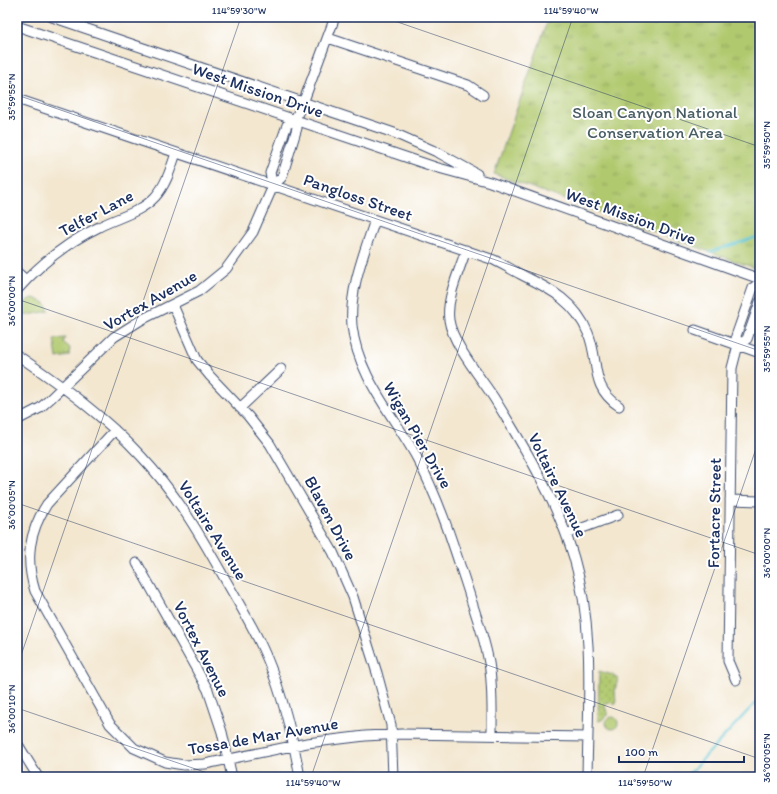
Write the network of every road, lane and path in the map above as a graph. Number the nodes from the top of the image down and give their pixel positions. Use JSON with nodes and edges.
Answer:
{"nodes":[{"id":1,"x":52,"y":17,"type":"edge"},
{"id":2,"x":335,"y":17,"type":"edge"},
{"id":3,"x":17,"y":26,"type":"edge"},
{"id":4,"x":328,"y":38,"type":"junction"},
{"id":5,"x":483,"y":95,"type":"dead end"},
{"id":6,"x":17,"y":99,"type":"edge"},
{"id":7,"x":299,"y":111,"type":"junction"},
{"id":8,"x":176,"y":153,"type":"junction"},
{"id":9,"x":490,"y":182,"type":"junction"},
{"id":10,"x":273,"y":186,"type":"junction"},
{"id":11,"x":375,"y":220,"type":"junction"},
{"id":12,"x":466,"y":250,"type":"junction"},
{"id":13,"x":17,"y":272,"type":"edge"},
{"id":14,"x":26,"y":280,"type":"junction"},
{"id":15,"x":760,"y":280,"type":"edge"},
{"id":16,"x":17,"y":290,"type":"edge"},
{"id":17,"x":760,"y":302,"type":"edge"},
{"id":18,"x":173,"y":305,"type":"junction"},
{"id":19,"x":696,"y":330,"type":"dead end"},
{"id":20,"x":738,"y":345,"type":"junction"},
{"id":21,"x":760,"y":353,"type":"edge"},
{"id":22,"x":17,"y":355,"type":"edge"},
{"id":23,"x":281,"y":369,"type":"dead end"},
{"id":24,"x":63,"y":386,"type":"junction"},
{"id":25,"x":619,"y":406,"type":"dead end"},
{"id":26,"x":240,"y":408,"type":"junction"},
{"id":27,"x":17,"y":420,"type":"edge"},
{"id":28,"x":115,"y":430,"type":"junction"},
{"id":29,"x":730,"y":500,"type":"junction"},
{"id":30,"x":760,"y":501,"type":"edge"},
{"id":31,"x":618,"y":515,"type":"dead end"},
{"id":32,"x":566,"y":534,"type":"junction"},
{"id":33,"x":137,"y":563,"type":"dead end"},
{"id":34,"x":736,"y":680,"type":"dead end"},
{"id":35,"x":392,"y":734,"type":"junction"},
{"id":36,"x":492,"y":736,"type":"junction"},
{"id":37,"x":588,"y":737,"type":"junction"},
{"id":38,"x":17,"y":743,"type":"edge"},
{"id":39,"x":294,"y":745,"type":"junction"},
{"id":40,"x":228,"y":759,"type":"junction"},
{"id":41,"x":38,"y":777,"type":"edge"},
{"id":42,"x":232,"y":777,"type":"edge"},
{"id":43,"x":300,"y":777,"type":"edge"},
{"id":44,"x":393,"y":777,"type":"edge"},
{"id":45,"x":587,"y":777,"type":"edge"}],
"edges":[{"from":1,"to":7,"type":"street","name":"West Mission Drive"},
{"from":2,"to":4,"type":"street","name":"Vortex Avenue"},
{"from":3,"to":7,"type":"street","name":"West Mission Drive"},
{"from":4,"to":5,"type":"street"},
{"from":4,"to":7,"type":"street","name":"Vortex Avenue"},
{"from":6,"to":8,"type":"street","name":"Pangloss Street"},
{"from":7,"to":9,"type":"street","name":"West Mission Drive"},
{"from":7,"to":9,"type":"street","name":"West Mission Drive"},
{"from":7,"to":10,"type":"street","name":"Vortex Avenue"},
{"from":8,"to":10,"type":"street","name":"Pangloss Street"},
{"from":8,"to":14,"type":"street","name":"Telfer Lane"},
{"from":9,"to":15,"type":"street","name":"West Mission Drive"},
{"from":10,"to":11,"type":"street","name":"Pangloss Street"},
{"from":10,"to":18,"type":"street","name":"Vortex Avenue"},
{"from":11,"to":12,"type":"street","name":"Pangloss Street"},
{"from":11,"to":36,"type":"street","name":"Wigan Pier Drive"},
{"from":12,"to":25,"type":"street","name":"Pangloss Street"},
{"from":12,"to":32,"type":"street","name":"Voltaire Avenue"},
{"from":13,"to":14,"type":"street"},
{"from":14,"to":16,"type":"street","name":"Telfer Lane"},
{"from":15,"to":20,"type":"street","name":"Fortacre Street"},
{"from":17,"to":20,"type":"street","name":"Fortacre Street"},
{"from":18,"to":24,"type":"street","name":"Vortex Avenue"},
{"from":18,"to":26,"type":"street","name":"Blaven Drive"},
{"from":19,"to":20,"type":"street"},
{"from":20,"to":21,"type":"street"},
{"from":20,"to":29,"type":"street","name":"Fortacre Street"},
{"from":22,"to":24,"type":"street","name":"Voltaire Avenue"},
{"from":23,"to":26,"type":"street"},
{"from":24,"to":27,"type":"street","name":"Vortex Avenue"},
{"from":24,"to":28,"type":"street","name":"Voltaire Avenue"},
{"from":26,"to":35,"type":"street","name":"Blaven Drive"},
{"from":28,"to":39,"type":"street","name":"Voltaire Avenue"},
{"from":28,"to":40,"type":"street","name":"Tossa de Mar Avenue"},
{"from":29,"to":30,"type":"street"},
{"from":29,"to":34,"type":"street","name":"Fortacre Street"},
{"from":31,"to":32,"type":"street"},
{"from":32,"to":37,"type":"street","name":"Voltaire Avenue"},
{"from":33,"to":40,"type":"street","name":"Vortex Avenue"},
{"from":35,"to":36,"type":"street","name":"Tossa de Mar Avenue"},
{"from":35,"to":39,"type":"street","name":"Tossa de Mar Avenue"},
{"from":35,"to":44,"type":"street","name":"Blaven Drive"},
{"from":36,"to":37,"type":"street","name":"Tossa de Mar Avenue"},
{"from":37,"to":45,"type":"street","name":"Voltaire Avenue"},
{"from":38,"to":41,"type":"street"},
{"from":39,"to":40,"type":"street","name":"Tossa de Mar Avenue"},
{"from":39,"to":43,"type":"street","name":"Voltaire Avenue"},
{"from":40,"to":42,"type":"street","name":"Vortex Avenue"}]}
